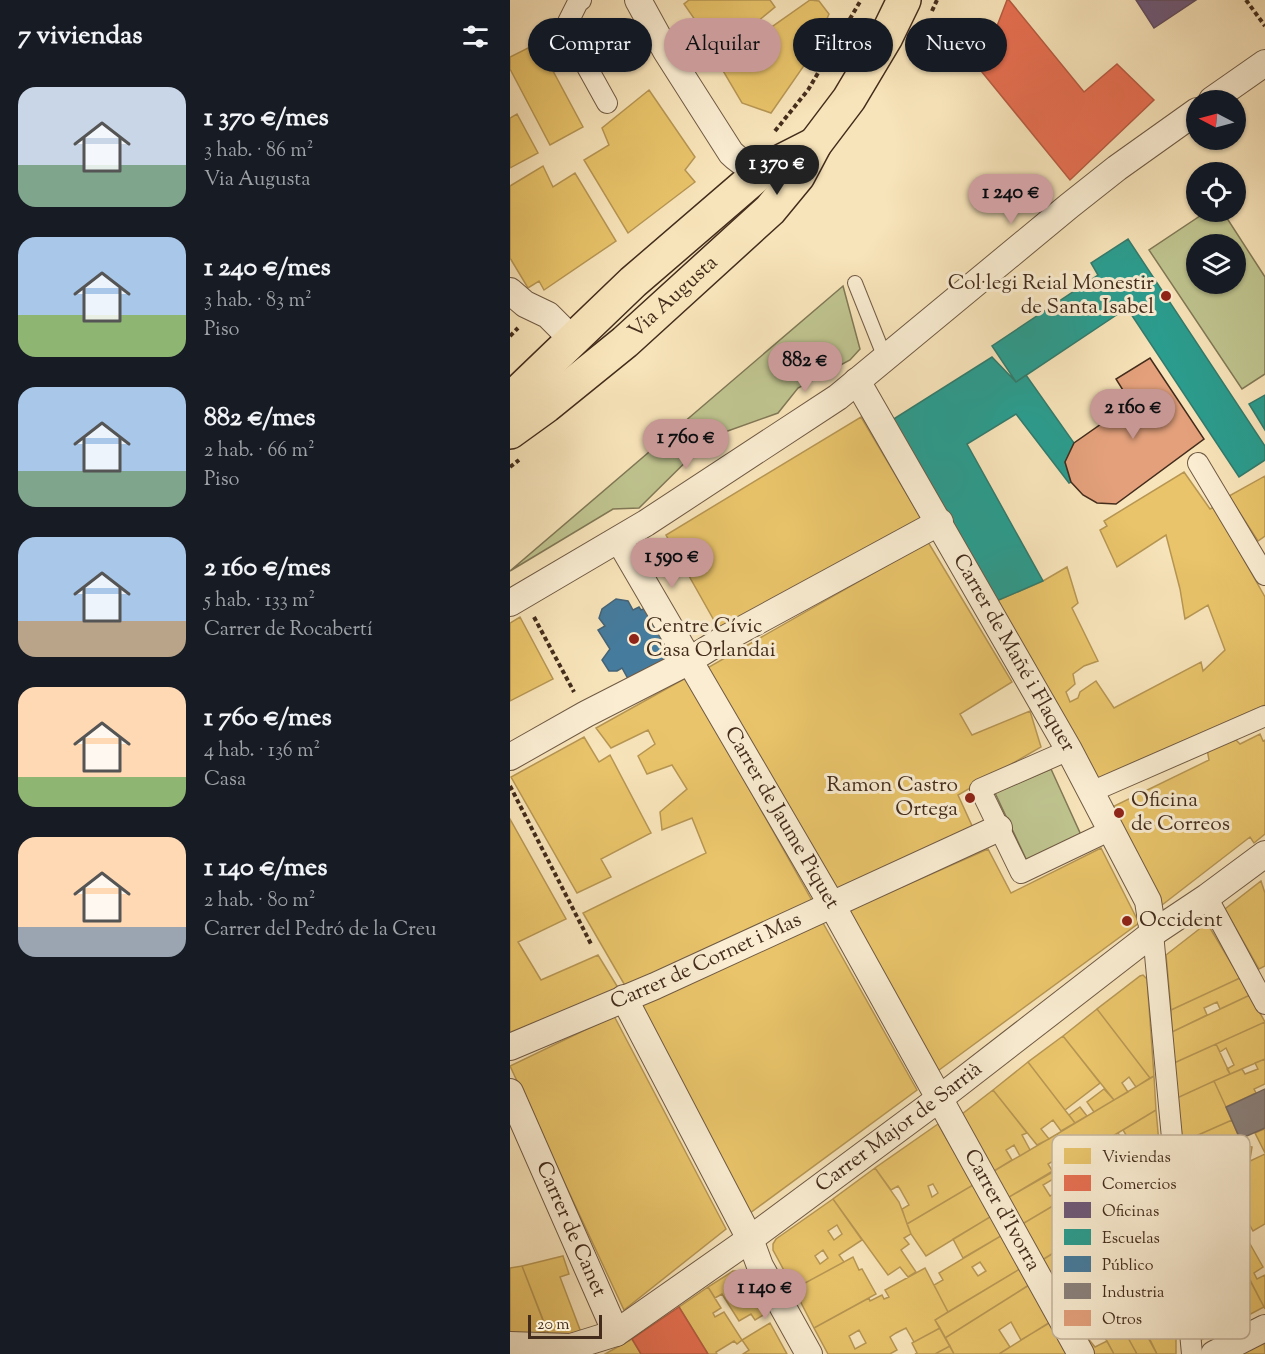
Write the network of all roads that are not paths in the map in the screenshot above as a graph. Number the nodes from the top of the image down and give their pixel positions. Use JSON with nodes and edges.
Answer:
{"nodes":[{"id":1,"x":581,"y":0,"type":"edge"},
{"id":2,"x":638,"y":0,"type":"edge"},
{"id":3,"x":904,"y":0,"type":"edge"},
{"id":4,"x":1265,"y":63,"type":"edge"},
{"id":5,"x":1226,"y":90,"type":"edge"},
{"id":6,"x":608,"y":103,"type":"dead end"},
{"id":7,"x":1186,"y":119,"type":"edge"},
{"id":8,"x":814,"y":144,"type":"junction"},
{"id":9,"x":762,"y":171,"type":"junction"},
{"id":10,"x":798,"y":176,"type":"junction"},
{"id":11,"x":855,"y":283,"type":"dead end"},
{"id":12,"x":513,"y":294,"type":"edge"},
{"id":13,"x":572,"y":339,"type":"junction"},
{"id":14,"x":885,"y":358,"type":"junction"},
{"id":15,"x":857,"y":381,"type":"junction"},
{"id":16,"x":510,"y":400,"type":"edge"},
{"id":17,"x":510,"y":432,"type":"edge"},
{"id":18,"x":1198,"y":463,"type":"dead end"},
{"id":19,"x":940,"y":522,"type":"junction"},
{"id":20,"x":619,"y":540,"type":"junction"},
{"id":21,"x":1262,"y":562,"type":"edge"},
{"id":22,"x":521,"y":609,"type":"edge"},
{"id":23,"x":688,"y":661,"type":"junction"},
{"id":24,"x":1265,"y":716,"type":"edge"},
{"id":25,"x":1069,"y":750,"type":"junction"},
{"id":26,"x":510,"y":757,"type":"edge"},
{"id":27,"x":1091,"y":792,"type":"junction"},
{"id":28,"x":999,"y":828,"type":"junction"},
{"id":29,"x":1111,"y":830,"type":"junction"},
{"id":30,"x":1265,"y":854,"type":"edge"},
{"id":31,"x":1207,"y":897,"type":"junction"},
{"id":32,"x":831,"y":905,"type":"junction"},
{"id":33,"x":1153,"y":933,"type":"junction"},
{"id":34,"x":624,"y":998,"type":"junction"},
{"id":35,"x":1265,"y":1004,"type":"edge"},
{"id":36,"x":510,"y":1047,"type":"edge"},
{"id":37,"x":510,"y":1092,"type":"edge"},
{"id":38,"x":940,"y":1098,"type":"junction"},
{"id":39,"x":1172,"y":1135,"type":"edge"},
{"id":40,"x":750,"y":1239,"type":"junction"},
{"id":41,"x":1052,"y":1301,"type":"edge"},
{"id":42,"x":1265,"y":1328,"type":"edge"},
{"id":43,"x":616,"y":1333,"type":"junction"},
{"id":44,"x":1250,"y":1336,"type":"edge"},
{"id":45,"x":1073,"y":1339,"type":"edge"},
{"id":46,"x":1191,"y":1339,"type":"edge"},
{"id":47,"x":1243,"y":1339,"type":"edge"},
{"id":48,"x":510,"y":1345,"type":"edge"},
{"id":49,"x":809,"y":1354,"type":"edge"},
{"id":50,"x":1081,"y":1354,"type":"edge"},
{"id":51,"x":1192,"y":1354,"type":"edge"},
{"id":52,"x":1214,"y":1354,"type":"edge"}],
"edges":[{"from":1,"to":6,"type":"street"},
{"from":2,"to":9,"type":"street"},
{"from":3,"to":8,"type":"main road","name":"Via Augusta"},
{"from":4,"to":5,"type":"street"},
{"from":7,"to":14,"type":"street"},
{"from":8,"to":9,"type":"main road","name":"Via Augusta"},
{"from":8,"to":10,"type":"main road","name":"Via Augusta"},
{"from":9,"to":10,"type":"street"},
{"from":9,"to":13,"type":"main road","name":"Via Augusta"},
{"from":10,"to":17,"type":"main road","name":"Via Augusta"},
{"from":11,"to":14,"type":"lane"},
{"from":12,"to":13,"type":"street"},
{"from":13,"to":16,"type":"main road","name":"Via Augusta"},
{"from":14,"to":15,"type":"street"},
{"from":15,"to":19,"type":"street","name":"Carrer de Mañé i Flaquer"},
{"from":15,"to":20,"type":"street"},
{"from":18,"to":21,"type":"street"},
{"from":19,"to":23,"type":"street"},
{"from":19,"to":25,"type":"street","name":"Carrer de Mañé i Flaquer"},
{"from":20,"to":22,"type":"street"},
{"from":20,"to":23,"type":"street","name":"Carrer de Jaume Piquet"},
{"from":23,"to":26,"type":"street"},
{"from":23,"to":32,"type":"street","name":"Carrer de Jaume Piquet"},
{"from":24,"to":27,"type":"street"},
{"from":25,"to":27,"type":"street","name":"Carrer de Mañé i Flaquer"},
{"from":25,"to":28,"type":"street"},
{"from":27,"to":29,"type":"street","name":"Carrer de Mañé i Flaquer"},
{"from":28,"to":29,"type":"street"},
{"from":28,"to":32,"type":"street","name":"Carrer de Cornet i Mas"},
{"from":29,"to":33,"type":"street","name":"Carrer de Mañé i Flaquer"},
{"from":30,"to":31,"type":"street","name":"Carrer Major de Sarrià"},
{"from":31,"to":33,"type":"street","name":"Carrer Major de Sarrià"},
{"from":31,"to":35,"type":"street"},
{"from":32,"to":34,"type":"street","name":"Carrer de Cornet i Mas"},
{"from":32,"to":38,"type":"street","name":"Carrer de Jaume Piquet"},
{"from":33,"to":38,"type":"street","name":"Carrer Major de Sarrià"},
{"from":33,"to":39,"type":"street"},
{"from":34,"to":36,"type":"street","name":"Carrer de Cornet i Mas"},
{"from":34,"to":40,"type":"street"},
{"from":37,"to":43,"type":"street","name":"Carrer de Canet"},
{"from":38,"to":40,"type":"street","name":"Carrer Major de Sarrià"},
{"from":38,"to":41,"type":"street","name":"Carrer d'Ivorra"},
{"from":40,"to":43,"type":"street","name":"Carrer Major de Sarrià"},
{"from":40,"to":49,"type":"street"},
{"from":42,"to":44,"type":"street"},
{"from":43,"to":48,"type":"street","name":"Carrer Major de Sarrià"},
{"from":45,"to":50,"type":"street","name":"Carrer d'Ivorra"},
{"from":46,"to":51,"type":"street"},
{"from":47,"to":52,"type":"street"}]}
